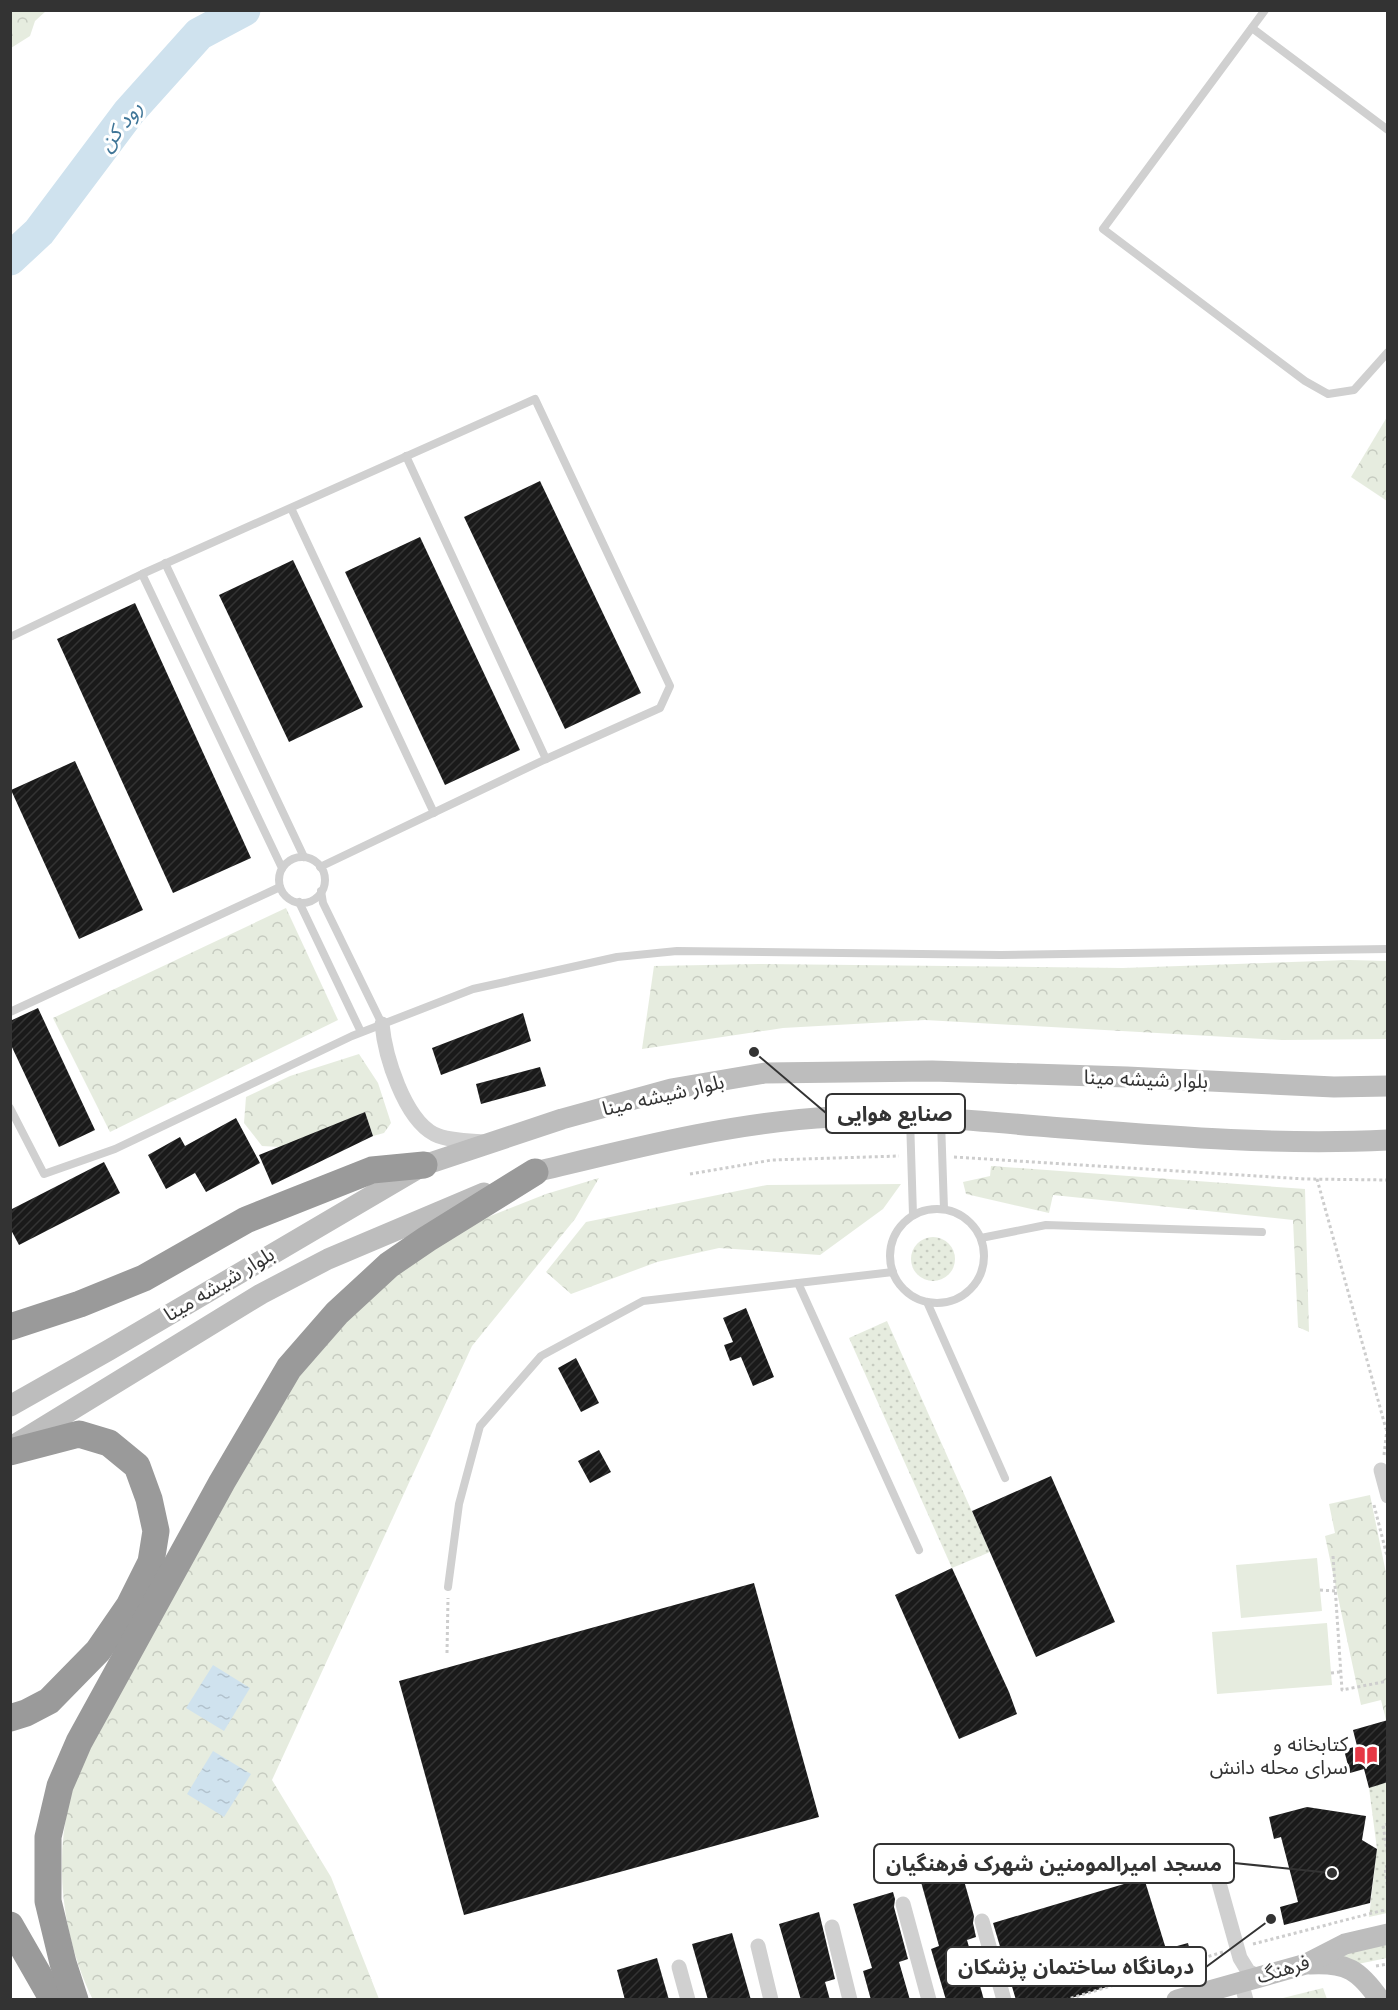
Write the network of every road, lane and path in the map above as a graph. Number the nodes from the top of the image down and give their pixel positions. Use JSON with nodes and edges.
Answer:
{"nodes":[{"id":1,"x":1265,"y":10,"type":"edge"},
{"id":2,"x":1252,"y":28,"type":"junction"},
{"id":3,"x":1388,"y":130,"type":"edge"},
{"id":4,"x":1388,"y":352,"type":"edge"},
{"id":5,"x":406,"y":456,"type":"junction"},
{"id":6,"x":291,"y":508,"type":"junction"},
{"id":7,"x":165,"y":563,"type":"junction"},
{"id":8,"x":142,"y":574,"type":"junction"},
{"id":9,"x":10,"y":637,"type":"edge"},
{"id":10,"x":546,"y":759,"type":"junction"},
{"id":11,"x":434,"y":813,"type":"junction"},
{"id":12,"x":304,"y":857,"type":"junction"},
{"id":13,"x":320,"y":867,"type":"junction"},
{"id":14,"x":282,"y":868,"type":"junction"},
{"id":15,"x":280,"y":887,"type":"junction"},
{"id":16,"x":321,"y":891,"type":"junction"},
{"id":17,"x":299,"y":902,"type":"junction"},
{"id":18,"x":1388,"y":949,"type":"edge"},
{"id":19,"x":10,"y":1012,"type":"edge"},
{"id":20,"x":382,"y":1024,"type":"junction"},
{"id":21,"x":361,"y":1032,"type":"junction"},
{"id":22,"x":1388,"y":1086,"type":"edge"},
{"id":23,"x":10,"y":1108,"type":"edge"},
{"id":24,"x":910,"y":1117,"type":"junction"},
{"id":25,"x":941,"y":1118,"type":"junction"},
{"id":26,"x":1388,"y":1140,"type":"edge"},
{"id":27,"x":493,"y":1142,"type":"junction"},
{"id":28,"x":911,"y":1156,"type":"junction"},
{"id":29,"x":942,"y":1157,"type":"junction"},
{"id":30,"x":424,"y":1165,"type":"junction"},
{"id":31,"x":536,"y":1172,"type":"junction"},
{"id":32,"x":690,"y":1174,"type":"dead end"},
{"id":33,"x":1317,"y":1179,"type":"junction"},
{"id":34,"x":1388,"y":1180,"type":"edge"},
{"id":35,"x":944,"y":1209,"type":"junction"},
{"id":36,"x":913,"y":1215,"type":"junction"},
{"id":37,"x":1262,"y":1232,"type":"dead end"},
{"id":38,"x":981,"y":1238,"type":"junction"},
{"id":39,"x":893,"y":1272,"type":"junction"},
{"id":40,"x":798,"y":1283,"type":"junction"},
{"id":41,"x":927,"y":1302,"type":"junction"},
{"id":42,"x":10,"y":1327,"type":"edge"},
{"id":43,"x":10,"y":1406,"type":"edge"},
{"id":44,"x":1387,"y":1428,"type":"edge"},
{"id":45,"x":10,"y":1450,"type":"edge"},
{"id":46,"x":1381,"y":1470,"type":"joint"},
{"id":47,"x":1005,"y":1478,"type":"dead end"},
{"id":48,"x":1381,"y":1500,"type":"edge"},
{"id":49,"x":919,"y":1550,"type":"dead end"},
{"id":50,"x":1333,"y":1556,"type":"dead end"},
{"id":51,"x":1388,"y":1560,"type":"edge"},
{"id":52,"x":448,"y":1587,"type":"joint"},
{"id":53,"x":1320,"y":1590,"type":"dead end"},
{"id":54,"x":1335,"y":1591,"type":"junction"},
{"id":55,"x":447,"y":1653,"type":"dead end"},
{"id":56,"x":1340,"y":1672,"type":"junction"},
{"id":57,"x":1331,"y":1673,"type":"dead end"},
{"id":58,"x":1388,"y":1681,"type":"edge"},
{"id":59,"x":10,"y":1718,"type":"edge"},
{"id":60,"x":1388,"y":1824,"type":"edge"},
{"id":61,"x":1386,"y":1844,"type":"edge"},
{"id":62,"x":1388,"y":1857,"type":"edge"},
{"id":63,"x":1212,"y":1858,"type":"dead end"},
{"id":64,"x":1388,"y":1866,"type":"edge"},
{"id":65,"x":1388,"y":1891,"type":"edge"},
{"id":66,"x":903,"y":1904,"type":"dead end"},
{"id":67,"x":982,"y":1920,"type":"dead end"},
{"id":68,"x":10,"y":1925,"type":"edge"},
{"id":69,"x":832,"y":1927,"type":"dead end"},
{"id":70,"x":1388,"y":1934,"type":"edge"},
{"id":71,"x":758,"y":1946,"type":"dead end"},
{"id":72,"x":1306,"y":1964,"type":"junction"},
{"id":73,"x":679,"y":1967,"type":"dead end"},
{"id":74,"x":1249,"y":1986,"type":"edge"},
{"id":75,"x":53,"y":2000,"type":"edge"},
{"id":76,"x":75,"y":2000,"type":"edge"},
{"id":77,"x":688,"y":2000,"type":"edge"},
{"id":78,"x":771,"y":2000,"type":"edge"},
{"id":79,"x":850,"y":2000,"type":"edge"},
{"id":80,"x":928,"y":2000,"type":"edge"},
{"id":81,"x":1004,"y":2000,"type":"edge"},
{"id":82,"x":1177,"y":2000,"type":"edge"},
{"id":83,"x":1380,"y":2000,"type":"edge"}],
"edges":[{"from":1,"to":2,"type":"lane"},
{"from":2,"to":3,"type":"lane"},
{"from":2,"to":4,"type":"lane"},
{"from":5,"to":6,"type":"lane"},
{"from":5,"to":10,"type":"lane"},
{"from":5,"to":10,"type":"lane"},
{"from":6,"to":7,"type":"lane"},
{"from":6,"to":11,"type":"lane"},
{"from":7,"to":8,"type":"lane"},
{"from":7,"to":12,"type":"lane"},
{"from":8,"to":9,"type":"lane"},
{"from":8,"to":14,"type":"lane"},
{"from":10,"to":11,"type":"lane"},
{"from":11,"to":13,"type":"lane"},
{"from":12,"to":13,"type":"lane"},
{"from":12,"to":14,"type":"lane"},
{"from":13,"to":16,"type":"lane"},
{"from":14,"to":15,"type":"lane"},
{"from":15,"to":17,"type":"lane"},
{"from":15,"to":19,"type":"lane"},
{"from":16,"to":17,"type":"lane"},
{"from":16,"to":20,"type":"lane"},
{"from":17,"to":21,"type":"lane"},
{"from":18,"to":20,"type":"lane"},
{"from":20,"to":21,"type":"lane"},
{"from":20,"to":27,"type":"street"},
{"from":21,"to":23,"type":"lane"},
{"from":22,"to":27,"type":"main road","name":"بلوار شیشه مینا"},
{"from":24,"to":25,"type":"main road","name":"بلوار شیشه مینا"},
{"from":24,"to":28,"type":"lane"},
{"from":24,"to":31,"type":"main road","name":"بلوار شیشه مینا"},
{"from":25,"to":26,"type":"main road","name":"بلوار شیشه مینا"},
{"from":25,"to":29,"type":"lane"},
{"from":27,"to":30,"type":"main road","name":"بلوار شیشه مینا"},
{"from":28,"to":32,"type":"path"},
{"from":28,"to":36,"type":"lane"},
{"from":29,"to":33,"type":"path"},
{"from":29,"to":35,"type":"lane"},
{"from":30,"to":42,"type":"highway"},
{"from":30,"to":43,"type":"main road","name":"بلوار شیشه مینا"},
{"from":31,"to":45,"type":"main road","name":"بلوار شیشه مینا"},
{"from":31,"to":76,"type":"highway"},
{"from":33,"to":34,"type":"path"},
{"from":33,"to":44,"type":"path"},
{"from":35,"to":36,"type":"lane"},
{"from":35,"to":38,"type":"lane"},
{"from":36,"to":39,"type":"lane"},
{"from":37,"to":38,"type":"lane"},
{"from":38,"to":41,"type":"lane"},
{"from":39,"to":40,"type":"lane"},
{"from":39,"to":41,"type":"lane"},
{"from":40,"to":49,"type":"lane"},
{"from":40,"to":52,"type":"lane"},
{"from":41,"to":47,"type":"lane"},
{"from":44,"to":46,"type":"path"},
{"from":45,"to":59,"type":"highway"},
{"from":46,"to":48,"type":"street"},
{"from":48,"to":51,"type":"path"},
{"from":50,"to":54,"type":"path"},
{"from":52,"to":55,"type":"path"},
{"from":53,"to":54,"type":"path"},
{"from":54,"to":56,"type":"path"},
{"from":56,"to":57,"type":"path"},
{"from":56,"to":58,"type":"path"},
{"from":60,"to":61,"type":"path"},
{"from":61,"to":62,"type":"path"},
{"from":63,"to":74,"type":"street"},
{"from":64,"to":65,"type":"path"},
{"from":66,"to":80,"type":"street"},
{"from":67,"to":81,"type":"street"},
{"from":68,"to":75,"type":"highway"},
{"from":69,"to":79,"type":"street"},
{"from":70,"to":72,"type":"main road","name":"فرهنگ"},
{"from":71,"to":78,"type":"street"},
{"from":72,"to":74,"type":"main road","name":"فرهنگ"},
{"from":72,"to":83,"type":"main road"},
{"from":73,"to":77,"type":"street"},
{"from":74,"to":82,"type":"main road","name":"فرهنگ"}]}
